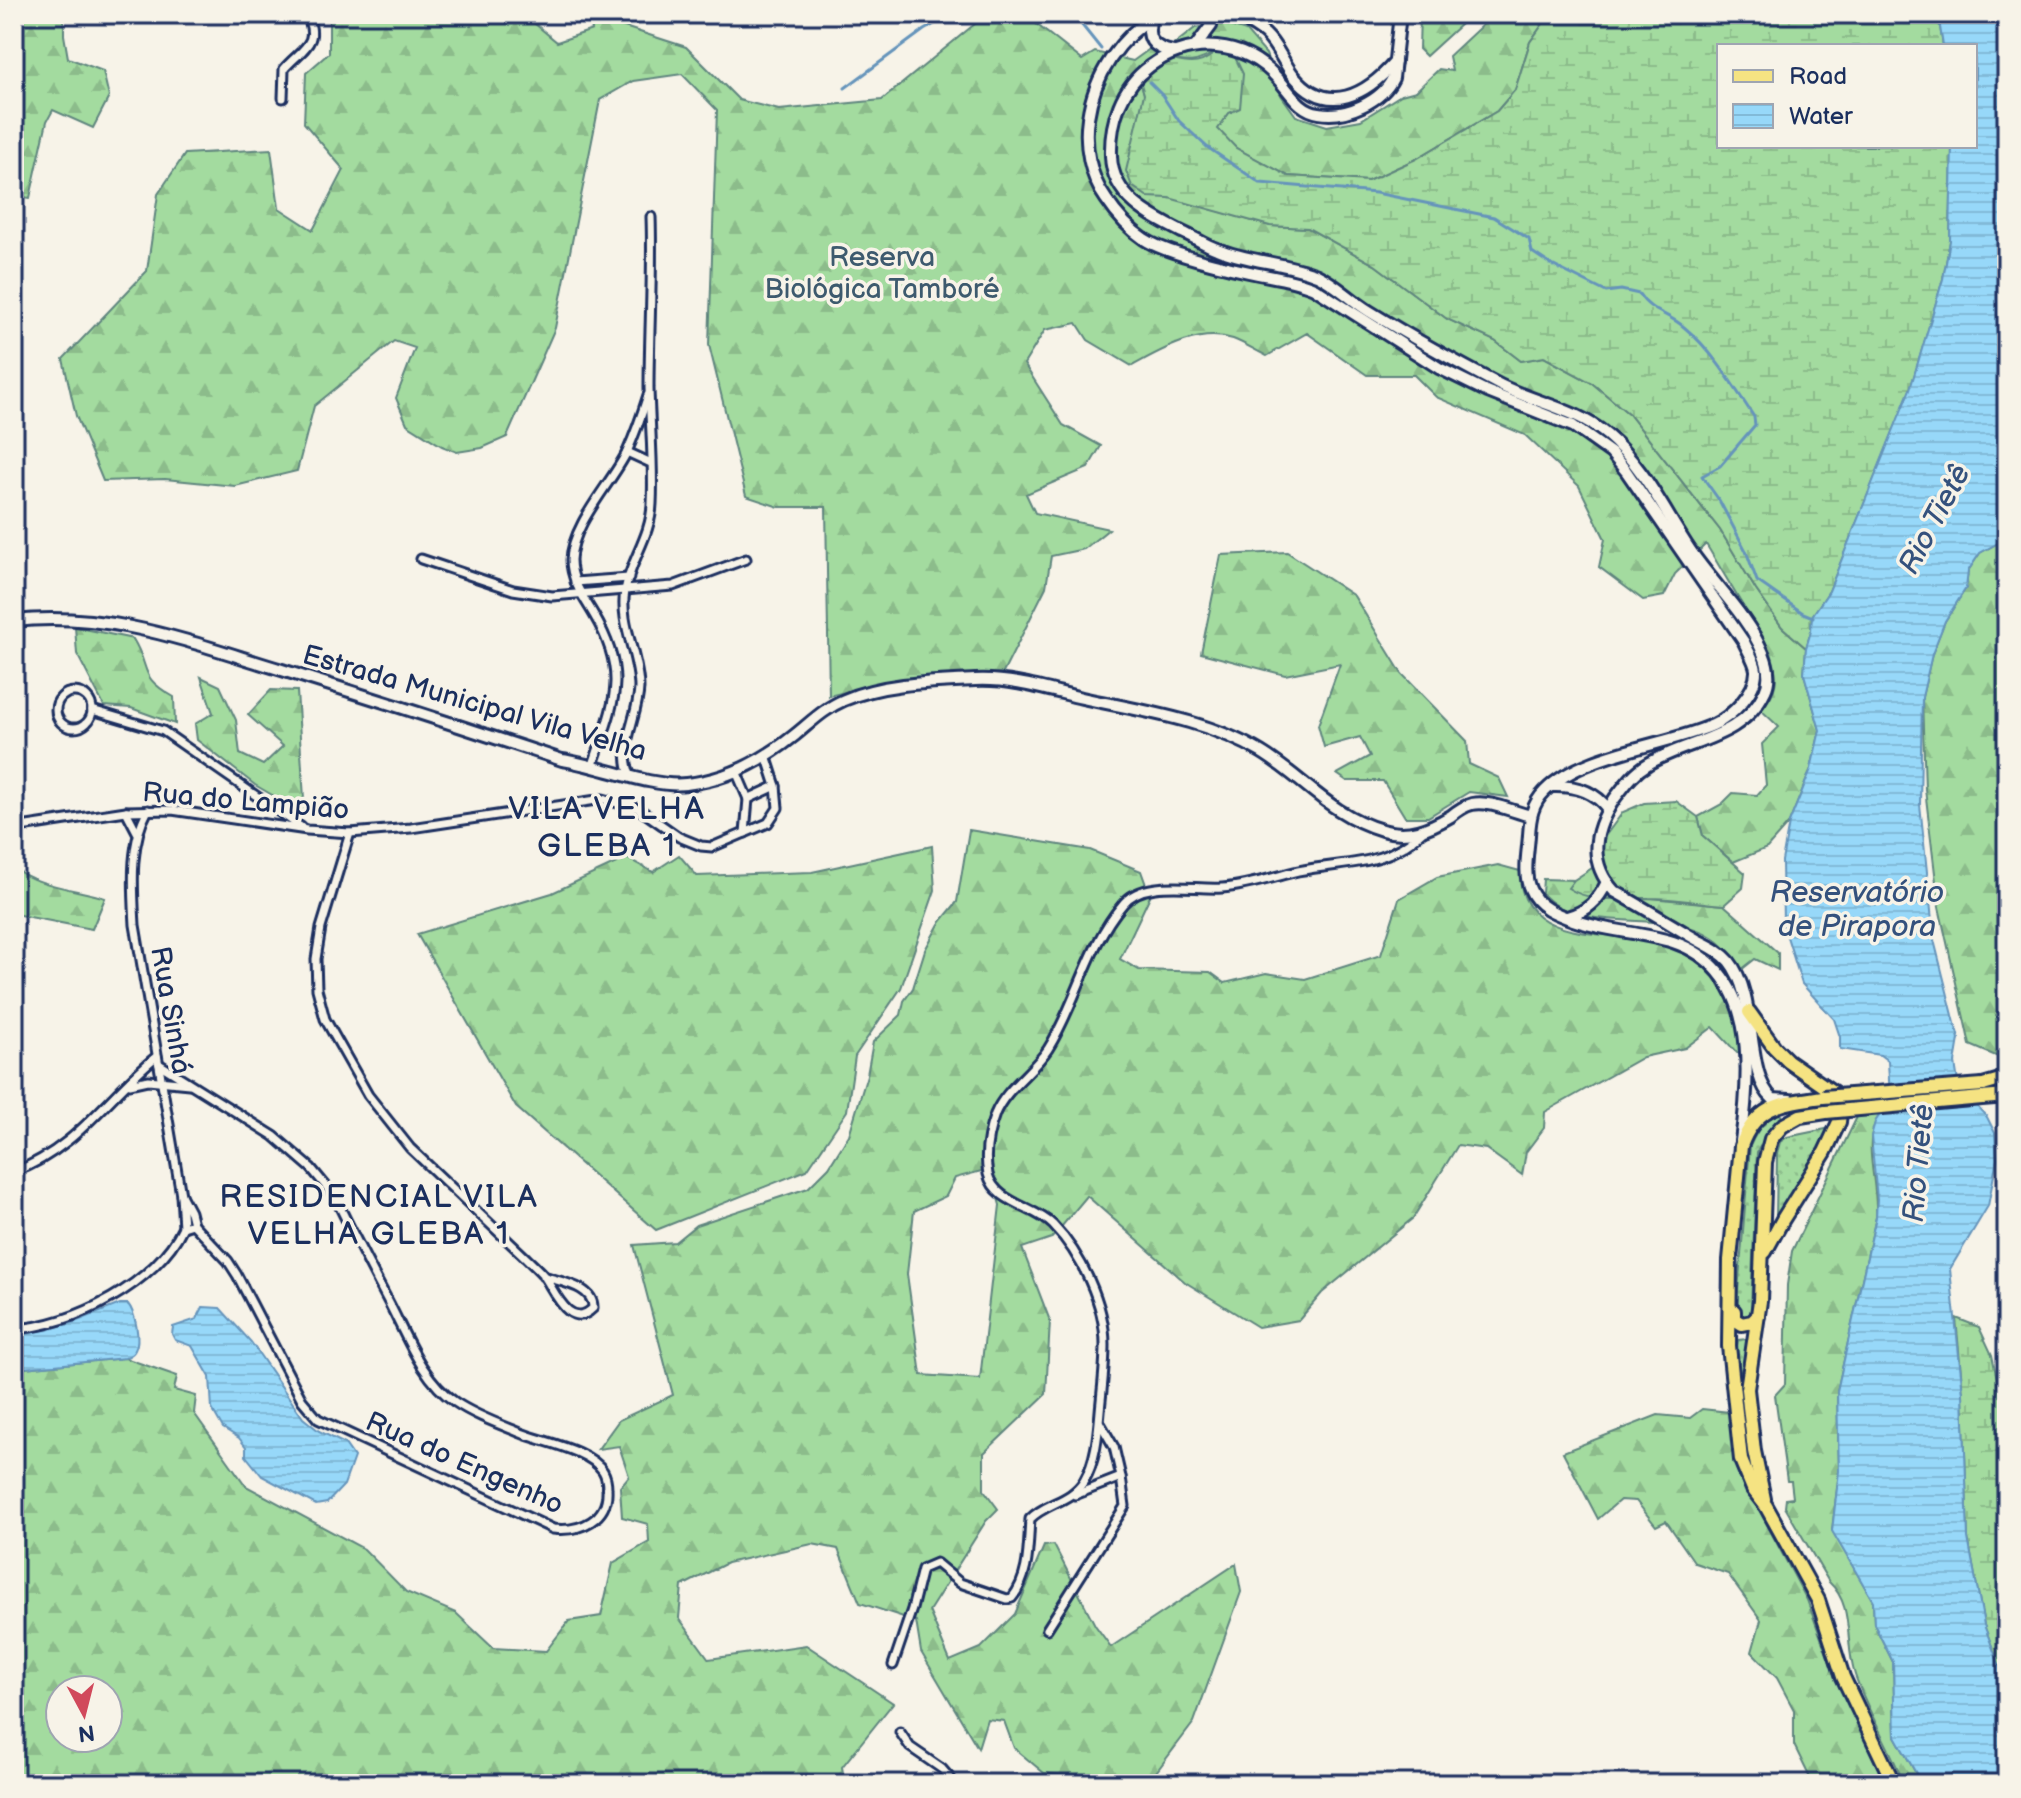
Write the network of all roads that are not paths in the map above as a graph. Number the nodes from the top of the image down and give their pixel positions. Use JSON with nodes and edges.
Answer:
{"nodes":[{"id":1,"x":306,"y":14,"type":"edge"},
{"id":2,"x":1206,"y":14,"type":"edge"},
{"id":3,"x":1233,"y":14,"type":"edge"},
{"id":4,"x":1400,"y":14,"type":"edge"},
{"id":5,"x":1154,"y":16,"type":"edge"},
{"id":6,"x":1196,"y":46,"type":"junction"},
{"id":7,"x":1173,"y":52,"type":"junction"},
{"id":8,"x":1395,"y":62,"type":"junction"},
{"id":9,"x":283,"y":98,"type":"dead end"},
{"id":10,"x":651,"y":217,"type":"dead end"},
{"id":11,"x":649,"y":389,"type":"junction"},
{"id":12,"x":627,"y":452,"type":"junction"},
{"id":13,"x":651,"y":463,"type":"junction"},
{"id":14,"x":421,"y":559,"type":"dead end"},
{"id":15,"x":746,"y":559,"type":"dead end"},
{"id":16,"x":629,"y":578,"type":"junction"},
{"id":17,"x":575,"y":582,"type":"junction"},
{"id":18,"x":625,"y":589,"type":"junction"},
{"id":19,"x":582,"y":595,"type":"junction"},
{"id":20,"x":14,"y":621,"type":"edge"},
{"id":21,"x":92,"y":710,"type":"junction"},
{"id":22,"x":766,"y":755,"type":"junction"},
{"id":23,"x":593,"y":765,"type":"junction"},
{"id":24,"x":736,"y":771,"type":"junction"},
{"id":25,"x":631,"y":777,"type":"junction"},
{"id":26,"x":776,"y":786,"type":"junction"},
{"id":27,"x":1551,"y":786,"type":"junction"},
{"id":28,"x":748,"y":799,"type":"junction"},
{"id":29,"x":1608,"y":809,"type":"junction"},
{"id":30,"x":148,"y":810,"type":"junction"},
{"id":31,"x":126,"y":811,"type":"junction"},
{"id":32,"x":1531,"y":816,"type":"junction"},
{"id":33,"x":14,"y":828,"type":"edge"},
{"id":34,"x":307,"y":830,"type":"junction"},
{"id":35,"x":1424,"y":830,"type":"junction"},
{"id":36,"x":137,"y":832,"type":"junction"},
{"id":37,"x":350,"y":833,"type":"junction"},
{"id":38,"x":745,"y":833,"type":"junction"},
{"id":39,"x":1607,"y":882,"type":"junction"},
{"id":40,"x":1565,"y":917,"type":"junction"},
{"id":41,"x":1749,"y":1012,"type":"junction"},
{"id":42,"x":158,"y":1060,"type":"junction"},
{"id":43,"x":2007,"y":1078,"type":"edge"},
{"id":44,"x":162,"y":1080,"type":"junction"},
{"id":45,"x":191,"y":1084,"type":"junction"},
{"id":46,"x":128,"y":1085,"type":"junction"},
{"id":47,"x":1983,"y":1091,"type":"junction"},
{"id":48,"x":2007,"y":1096,"type":"edge"},
{"id":49,"x":1804,"y":1100,"type":"junction"},
{"id":50,"x":1741,"y":1146,"type":"junction"},
{"id":51,"x":17,"y":1169,"type":"edge"},
{"id":52,"x":181,"y":1195,"type":"junction"},
{"id":53,"x":193,"y":1224,"type":"junction"},
{"id":54,"x":183,"y":1227,"type":"junction"},
{"id":55,"x":1763,"y":1255,"type":"junction"},
{"id":56,"x":1730,"y":1260,"type":"junction"},
{"id":57,"x":543,"y":1276,"type":"junction"},
{"id":58,"x":1758,"y":1316,"type":"junction"},
{"id":59,"x":14,"y":1329,"type":"edge"},
{"id":60,"x":1099,"y":1421,"type":"junction"},
{"id":61,"x":1121,"y":1477,"type":"junction"},
{"id":62,"x":1064,"y":1499,"type":"junction"},
{"id":63,"x":1766,"y":1506,"type":"junction"},
{"id":64,"x":1047,"y":1629,"type":"dead end"},
{"id":65,"x":893,"y":1665,"type":"dead end"},
{"id":66,"x":900,"y":1732,"type":"dead end"},
{"id":67,"x":955,"y":1784,"type":"edge"},
{"id":68,"x":1894,"y":1784,"type":"edge"}],
"edges":[{"from":1,"to":9,"type":"street"},
{"from":2,"to":6,"type":"main road"},
{"from":3,"to":8,"type":"main road"},
{"from":4,"to":8,"type":"main road"},
{"from":5,"to":7,"type":"main road"},
{"from":5,"to":27,"type":"main road"},
{"from":6,"to":7,"type":"main road"},
{"from":6,"to":8,"type":"main road"},
{"from":7,"to":29,"type":"main road"},
{"from":10,"to":11,"type":"street"},
{"from":11,"to":12,"type":"street"},
{"from":11,"to":13,"type":"street"},
{"from":12,"to":13,"type":"street"},
{"from":12,"to":17,"type":"street"},
{"from":13,"to":16,"type":"street"},
{"from":14,"to":19,"type":"street"},
{"from":15,"to":18,"type":"street"},
{"from":16,"to":17,"type":"street"},
{"from":16,"to":18,"type":"street"},
{"from":17,"to":19,"type":"street"},
{"from":18,"to":19,"type":"street"},
{"from":18,"to":25,"type":"street"},
{"from":19,"to":23,"type":"street"},
{"from":20,"to":23,"type":"main road","name":"Estrada Municipal Vila Velha"},
{"from":21,"to":21,"type":"street"},
{"from":21,"to":34,"type":"street"},
{"from":22,"to":24,"type":"main road","name":"Estrada Municipal Vila Velha"},
{"from":22,"to":26,"type":"street"},
{"from":22,"to":35,"type":"main road","name":"Estrada Municipal Vila Velha"},
{"from":23,"to":25,"type":"main road","name":"Estrada Municipal Vila Velha"},
{"from":24,"to":25,"type":"main road","name":"Estrada Municipal Vila Velha"},
{"from":24,"to":28,"type":"street"},
{"from":26,"to":28,"type":"street"},
{"from":26,"to":38,"type":"street","name":"Rua do Lampião"},
{"from":27,"to":29,"type":"main road"},
{"from":27,"to":32,"type":"main road"},
{"from":28,"to":38,"type":"street"},
{"from":29,"to":39,"type":"main road"},
{"from":30,"to":31,"type":"street","name":"Rua do Lampião"},
{"from":30,"to":34,"type":"street","name":"Rua do Lampião"},
{"from":30,"to":36,"type":"street"},
{"from":31,"to":33,"type":"street","name":"Rua do Lampião"},
{"from":31,"to":36,"type":"street"},
{"from":32,"to":35,"type":"main road"},
{"from":32,"to":40,"type":"main road"},
{"from":34,"to":37,"type":"street","name":"Rua do Lampião"},
{"from":35,"to":60,"type":"street"},
{"from":36,"to":42,"type":"street","name":"Rua Sinhá"},
{"from":37,"to":38,"type":"street","name":"Rua do Lampião"},
{"from":37,"to":57,"type":"street"},
{"from":39,"to":40,"type":"main road"},
{"from":39,"to":41,"type":"main road"},
{"from":40,"to":50,"type":"main road"},
{"from":41,"to":49,"type":"main road"},
{"from":41,"to":55,"type":"main road"},
{"from":42,"to":44,"type":"street","name":"Rua Sinhá"},
{"from":42,"to":45,"type":"street","name":"Rua do Engenho"},
{"from":42,"to":46,"type":"street"},
{"from":43,"to":47,"type":"main road"},
{"from":44,"to":45,"type":"street","name":"Rua do Engenho"},
{"from":44,"to":46,"type":"street","name":"Rua do Engenho"},
{"from":44,"to":52,"type":"street","name":"Rua Sinhá"},
{"from":45,"to":53,"type":"street","name":"Rua do Engenho"},
{"from":46,"to":51,"type":"street"},
{"from":47,"to":48,"type":"main road"},
{"from":47,"to":49,"type":"main road","bridge":true},
{"from":47,"to":55,"type":"main road","bridge":true},
{"from":49,"to":50,"type":"main road"},
{"from":50,"to":56,"type":"main road"},
{"from":52,"to":53,"type":"street"},
{"from":52,"to":54,"type":"street"},
{"from":53,"to":54,"type":"street"},
{"from":54,"to":59,"type":"street"},
{"from":55,"to":58,"type":"main road"},
{"from":56,"to":58,"type":"main road"},
{"from":56,"to":63,"type":"main road"},
{"from":57,"to":57,"type":"street"},
{"from":58,"to":63,"type":"main road"},
{"from":60,"to":61,"type":"street"},
{"from":60,"to":62,"type":"street"},
{"from":61,"to":62,"type":"street"},
{"from":61,"to":64,"type":"street"},
{"from":62,"to":65,"type":"street"},
{"from":63,"to":68,"type":"main road"},
{"from":66,"to":67,"type":"street"}]}
